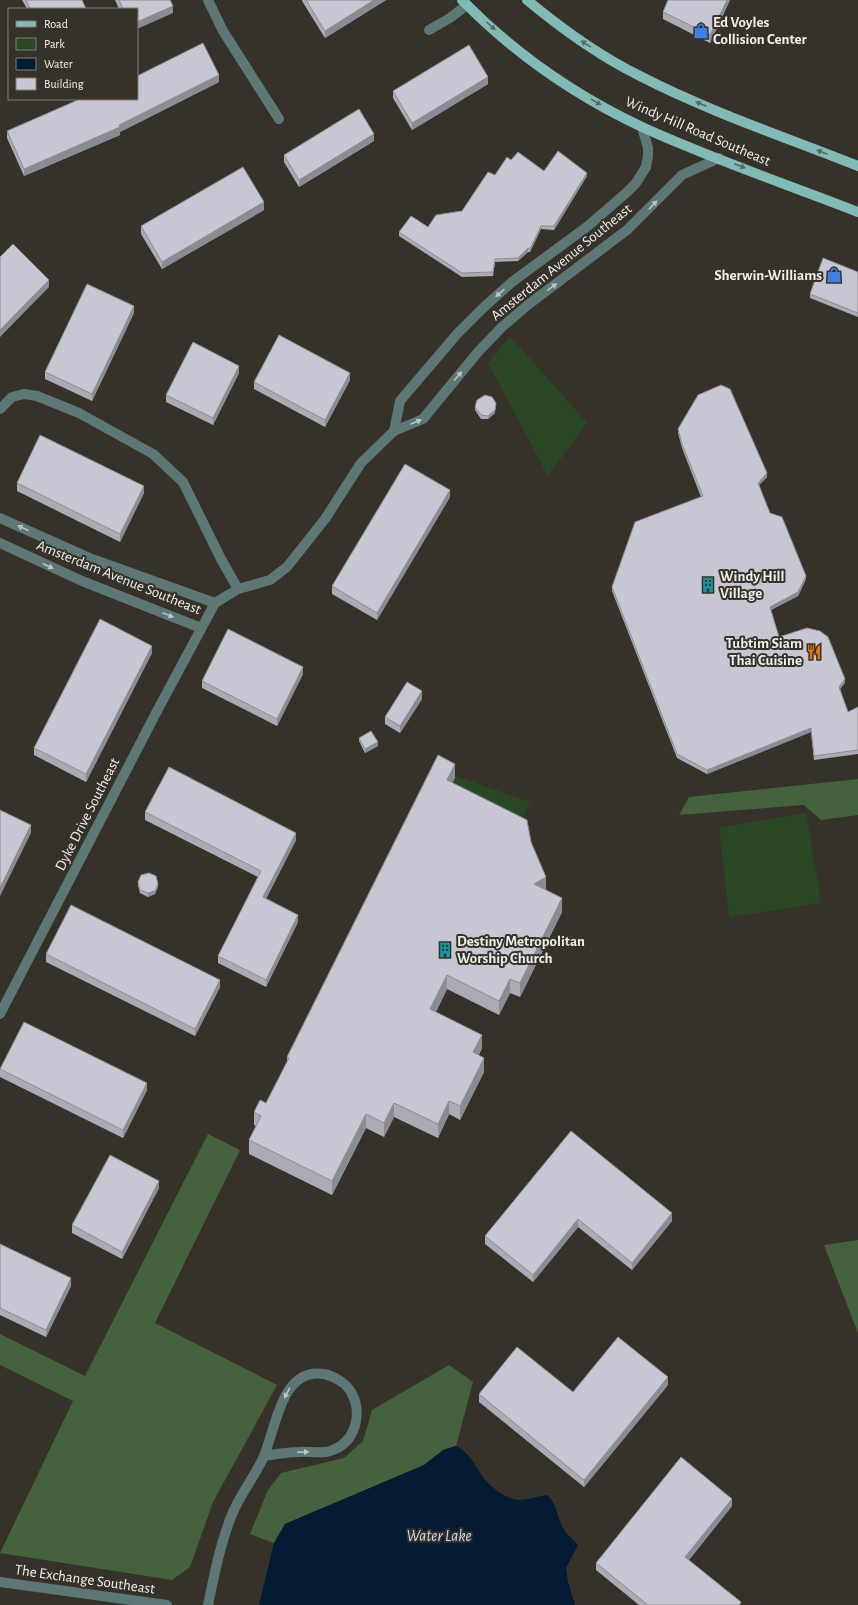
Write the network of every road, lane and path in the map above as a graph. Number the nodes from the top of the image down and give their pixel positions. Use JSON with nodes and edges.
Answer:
{"nodes":[{"id":1,"x":208,"y":0,"type":"edge"},
{"id":2,"x":527,"y":0,"type":"edge"},
{"id":3,"x":465,"y":3,"type":"edge"},
{"id":4,"x":428,"y":30,"type":"dead end"},
{"id":5,"x":279,"y":119,"type":"dead end"},
{"id":6,"x":642,"y":127,"type":"junction"},
{"id":7,"x":720,"y":158,"type":"junction"},
{"id":8,"x":858,"y":166,"type":"edge"},
{"id":9,"x":858,"y":212,"type":"edge"},
{"id":10,"x":0,"y":408,"type":"edge"},
{"id":11,"x":394,"y":431,"type":"junction"},
{"id":12,"x":0,"y":518,"type":"edge"},
{"id":13,"x":0,"y":543,"type":"edge"},
{"id":14,"x":238,"y":589,"type":"junction"},
{"id":15,"x":215,"y":603,"type":"junction"},
{"id":16,"x":201,"y":628,"type":"junction"},
{"id":17,"x":0,"y":1014,"type":"edge"},
{"id":18,"x":264,"y":1456,"type":"junction"},
{"id":19,"x":0,"y":1582,"type":"edge"},
{"id":20,"x":167,"y":1605,"type":"edge"},
{"id":21,"x":208,"y":1605,"type":"edge"}],
"edges":[{"from":1,"to":5,"type":"street"},
{"from":8,"to":2,"type":"main road","name":"Windy Hill Road Southeast","one_way":true},
{"from":3,"to":4,"type":"street"},
{"from":3,"to":6,"type":"main road","name":"Windy Hill Road Southeast","one_way":true},
{"from":6,"to":7,"type":"main road","name":"Windy Hill Road Southeast"},
{"from":6,"to":11,"type":"street","name":"Amsterdam Avenue Southeast","one_way":true},
{"from":7,"to":9,"type":"main road","name":"Windy Hill Road Southeast","one_way":true},
{"from":11,"to":7,"type":"street","name":"Amsterdam Avenue Southeast","one_way":true},
{"from":10,"to":14,"type":"street"},
{"from":11,"to":14,"type":"street","name":"Amsterdam Avenue Southeast"},
{"from":15,"to":12,"type":"street","name":"Amsterdam Avenue Southeast","one_way":true},
{"from":13,"to":16,"type":"street","name":"Amsterdam Avenue Southeast","one_way":true},
{"from":14,"to":15,"type":"street","name":"Amsterdam Avenue Southeast"},
{"from":15,"to":16,"type":"street","name":"Amsterdam Avenue Southeast"},
{"from":16,"to":17,"type":"street","name":"Dyke Drive Southeast"},
{"from":18,"to":18,"type":"street","one_way":true},
{"from":18,"to":21,"type":"street"},
{"from":19,"to":20,"type":"street","name":"The Exchange Southeast"}]}
